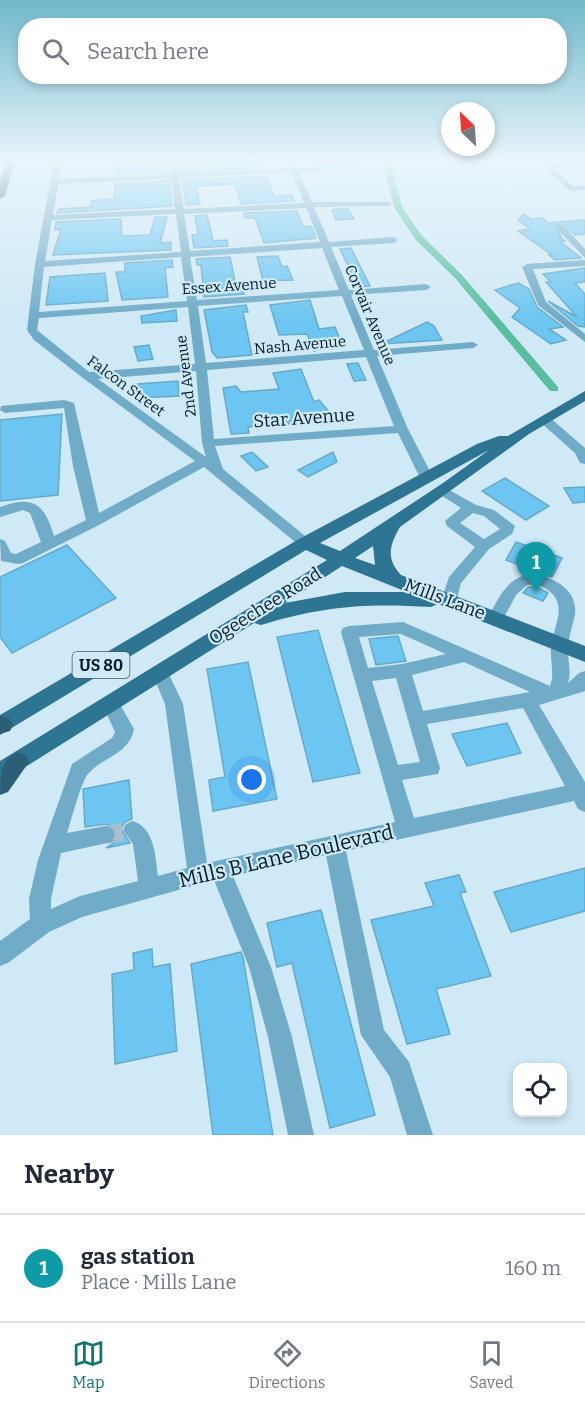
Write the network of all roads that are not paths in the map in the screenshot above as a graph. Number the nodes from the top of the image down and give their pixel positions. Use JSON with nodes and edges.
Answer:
{"nodes":[{"id":1,"x":50,"y":215,"type":"edge"},
{"id":2,"x":115,"y":215,"type":"edge"},
{"id":3,"x":179,"y":215,"type":"edge"},
{"id":4,"x":313,"y":215,"type":"edge"},
{"id":5,"x":49,"y":218,"type":"junction"},
{"id":6,"x":561,"y":228,"type":"dead end"},
{"id":7,"x":394,"y":240,"type":"dead end"},
{"id":8,"x":324,"y":245,"type":"junction"},
{"id":9,"x":185,"y":253,"type":"junction"},
{"id":10,"x":585,"y":255,"type":"edge"},
{"id":11,"x":585,"y":263,"type":"edge"},
{"id":12,"x":40,"y":264,"type":"junction"},
{"id":13,"x":426,"y":287,"type":"dead end"},
{"id":14,"x":344,"y":294,"type":"junction"},
{"id":15,"x":191,"y":303,"type":"junction"},
{"id":16,"x":34,"y":315,"type":"junction"},
{"id":17,"x":585,"y":339,"type":"edge"},
{"id":18,"x":473,"y":345,"type":"dead end"},
{"id":19,"x":370,"y":354,"type":"junction"},
{"id":20,"x":201,"y":368,"type":"junction"},
{"id":21,"x":87,"y":376,"type":"junction"},
{"id":22,"x":585,"y":395,"type":"edge"},
{"id":23,"x":5,"y":409,"type":"dead end"},
{"id":24,"x":544,"y":419,"type":"junction"},
{"id":25,"x":402,"y":429,"type":"junction"},
{"id":26,"x":524,"y":431,"type":"junction"},
{"id":27,"x":208,"y":443,"type":"junction"},
{"id":28,"x":585,"y":460,"type":"edge"},
{"id":29,"x":204,"y":462,"type":"junction"},
{"id":30,"x":217,"y":471,"type":"junction"},
{"id":31,"x":426,"y":477,"type":"junction"},
{"id":32,"x":444,"y":491,"type":"junction"},
{"id":33,"x":471,"y":508,"type":"junction"},
{"id":34,"x":0,"y":512,"type":"edge"},
{"id":35,"x":94,"y":522,"type":"junction"},
{"id":36,"x":395,"y":523,"type":"junction"},
{"id":37,"x":305,"y":543,"type":"junction"},
{"id":38,"x":0,"y":544,"type":"edge"},
{"id":39,"x":49,"y":544,"type":"junction"},
{"id":40,"x":484,"y":546,"type":"junction"},
{"id":41,"x":341,"y":559,"type":"junction"},
{"id":42,"x":395,"y":580,"type":"junction"},
{"id":43,"x":449,"y":601,"type":"junction"},
{"id":44,"x":495,"y":619,"type":"junction"},
{"id":45,"x":220,"y":634,"type":"junction"},
{"id":46,"x":559,"y":644,"type":"junction"},
{"id":47,"x":585,"y":654,"type":"edge"},
{"id":48,"x":464,"y":656,"type":"junction"},
{"id":49,"x":402,"y":670,"type":"junction"},
{"id":50,"x":160,"y":673,"type":"junction"},
{"id":51,"x":362,"y":675,"type":"junction"},
{"id":52,"x":585,"y":678,"type":"edge"},
{"id":53,"x":554,"y":695,"type":"junction"},
{"id":54,"x":527,"y":699,"type":"junction"},
{"id":55,"x":111,"y":704,"type":"junction"},
{"id":56,"x":416,"y":719,"type":"junction"},
{"id":57,"x":1,"y":725,"type":"edge"},
{"id":58,"x":9,"y":767,"type":"edge"},
{"id":59,"x":391,"y":774,"type":"junction"},
{"id":60,"x":0,"y":785,"type":"edge"},
{"id":61,"x":582,"y":795,"type":"edge"},
{"id":62,"x":407,"y":828,"type":"junction"},
{"id":63,"x":133,"y":830,"type":"dead end"},
{"id":64,"x":105,"y":835,"type":"tunnel mouth"},
{"id":65,"x":334,"y":844,"type":"junction"},
{"id":66,"x":54,"y":845,"type":"junction"},
{"id":67,"x":209,"y":872,"type":"junction"},
{"id":68,"x":150,"y":888,"type":"junction"},
{"id":69,"x":41,"y":924,"type":"junction"},
{"id":70,"x":0,"y":955,"type":"edge"},
{"id":71,"x":301,"y":1135,"type":"edge"},
{"id":72,"x":420,"y":1135,"type":"edge"}],
"edges":[{"from":1,"to":5,"type":"street"},
{"from":2,"to":5,"type":"street"},
{"from":3,"to":9,"type":"street","name":"2nd Avenue"},
{"from":4,"to":8,"type":"street","name":"Corvair Avenue"},
{"from":5,"to":12,"type":"street"},
{"from":6,"to":10,"type":"street"},
{"from":7,"to":8,"type":"street"},
{"from":8,"to":9,"type":"street"},
{"from":8,"to":14,"type":"street","name":"Corvair Avenue"},
{"from":9,"to":12,"type":"street"},
{"from":9,"to":15,"type":"street","name":"2nd Avenue"},
{"from":11,"to":17,"type":"street"},
{"from":12,"to":16,"type":"street"},
{"from":13,"to":14,"type":"street","name":"Essex Avenue"},
{"from":14,"to":15,"type":"street","name":"Essex Avenue"},
{"from":14,"to":19,"type":"street","name":"Corvair Avenue"},
{"from":15,"to":16,"type":"street","name":"Essex Avenue"},
{"from":15,"to":20,"type":"street","name":"2nd Avenue"},
{"from":16,"to":21,"type":"street","name":"Falcon Street"},
{"from":18,"to":19,"type":"street","name":"Nash Avenue"},
{"from":19,"to":20,"type":"street","name":"Nash Avenue"},
{"from":19,"to":25,"type":"street","name":"Corvair Avenue"},
{"from":20,"to":21,"type":"street","name":"Nash Avenue"},
{"from":20,"to":27,"type":"street","name":"2nd Avenue"},
{"from":21,"to":29,"type":"street","name":"Falcon Street"},
{"from":22,"to":24,"type":"main road","name":"Ogeechee Road","number":"US 80"},
{"from":23,"to":35,"type":"street"},
{"from":24,"to":26,"type":"main road","name":"Ogeechee Road","number":"US 80"},
{"from":24,"to":28,"type":"street"},
{"from":25,"to":27,"type":"street","name":"Star Avenue"},
{"from":25,"to":31,"type":"street","name":"Corvair Avenue"},
{"from":26,"to":31,"type":"main road","name":"Ogeechee Road","number":"US 80"},
{"from":26,"to":32,"type":"main road","name":"Ogeechee Road","number":"US 80"},
{"from":27,"to":30,"type":"street","name":"2nd Avenue"},
{"from":29,"to":30,"type":"street","name":"Falcon Street"},
{"from":29,"to":35,"type":"street"},
{"from":30,"to":37,"type":"street"},
{"from":31,"to":37,"type":"main road","name":"Ogeechee Road","number":"US 80"},
{"from":32,"to":33,"type":"street"},
{"from":32,"to":36,"type":"main road","name":"Ogeechee Road","number":"US 80"},
{"from":33,"to":40,"type":"street"},
{"from":33,"to":40,"type":"street"},
{"from":34,"to":39,"type":"street"},
{"from":35,"to":39,"type":"street"},
{"from":36,"to":41,"type":"main road","name":"Ogeechee Road","number":"US 80"},
{"from":36,"to":42,"type":"main road"},
{"from":37,"to":41,"type":"main road","name":"Mills Lane"},
{"from":37,"to":57,"type":"main road","name":"Ogeechee Road","number":"US 80"},
{"from":38,"to":39,"type":"street"},
{"from":40,"to":43,"type":"street"},
{"from":41,"to":42,"type":"main road","name":"Mills Lane"},
{"from":41,"to":45,"type":"main road","name":"Ogeechee Road","number":"US 80"},
{"from":42,"to":43,"type":"main road","name":"Mills Lane"},
{"from":43,"to":44,"type":"main road","name":"Mills Lane"},
{"from":43,"to":45,"type":"main road"},
{"from":44,"to":46,"type":"main road","name":"Mills Lane"},
{"from":44,"to":46,"type":"street"},
{"from":45,"to":50,"type":"main road","name":"Ogeechee Road","number":"US 80"},
{"from":46,"to":47,"type":"main road","name":"Mills Lane"},
{"from":46,"to":53,"type":"street"},
{"from":48,"to":49,"type":"street"},
{"from":48,"to":51,"type":"street"},
{"from":48,"to":53,"type":"street"},
{"from":49,"to":51,"type":"street"},
{"from":49,"to":56,"type":"street"},
{"from":50,"to":55,"type":"main road","name":"Ogeechee Road","number":"US 80"},
{"from":50,"to":67,"type":"street"},
{"from":51,"to":59,"type":"street"},
{"from":52,"to":53,"type":"street"},
{"from":53,"to":54,"type":"street"},
{"from":54,"to":56,"type":"street"},
{"from":54,"to":61,"type":"street"},
{"from":55,"to":58,"type":"main road","name":"Ogeechee Road","number":"US 80"},
{"from":55,"to":66,"type":"street"},
{"from":56,"to":59,"type":"street"},
{"from":58,"to":60,"type":"highway"},
{"from":59,"to":62,"type":"street"},
{"from":61,"to":62,"type":"street","name":"Mills B Lane Boulevard"},
{"from":62,"to":65,"type":"street","name":"Mills B Lane Boulevard"},
{"from":63,"to":68,"type":"street"},
{"from":64,"to":66,"type":"street"},
{"from":65,"to":67,"type":"street","name":"Mills B Lane Boulevard"},
{"from":65,"to":72,"type":"street"},
{"from":66,"to":69,"type":"street"},
{"from":67,"to":68,"type":"street","name":"Mills B Lane Boulevard"},
{"from":67,"to":71,"type":"street"},
{"from":68,"to":69,"type":"street","name":"Mills B Lane Boulevard"},
{"from":69,"to":70,"type":"street","name":"Mills B Lane Boulevard"}]}
